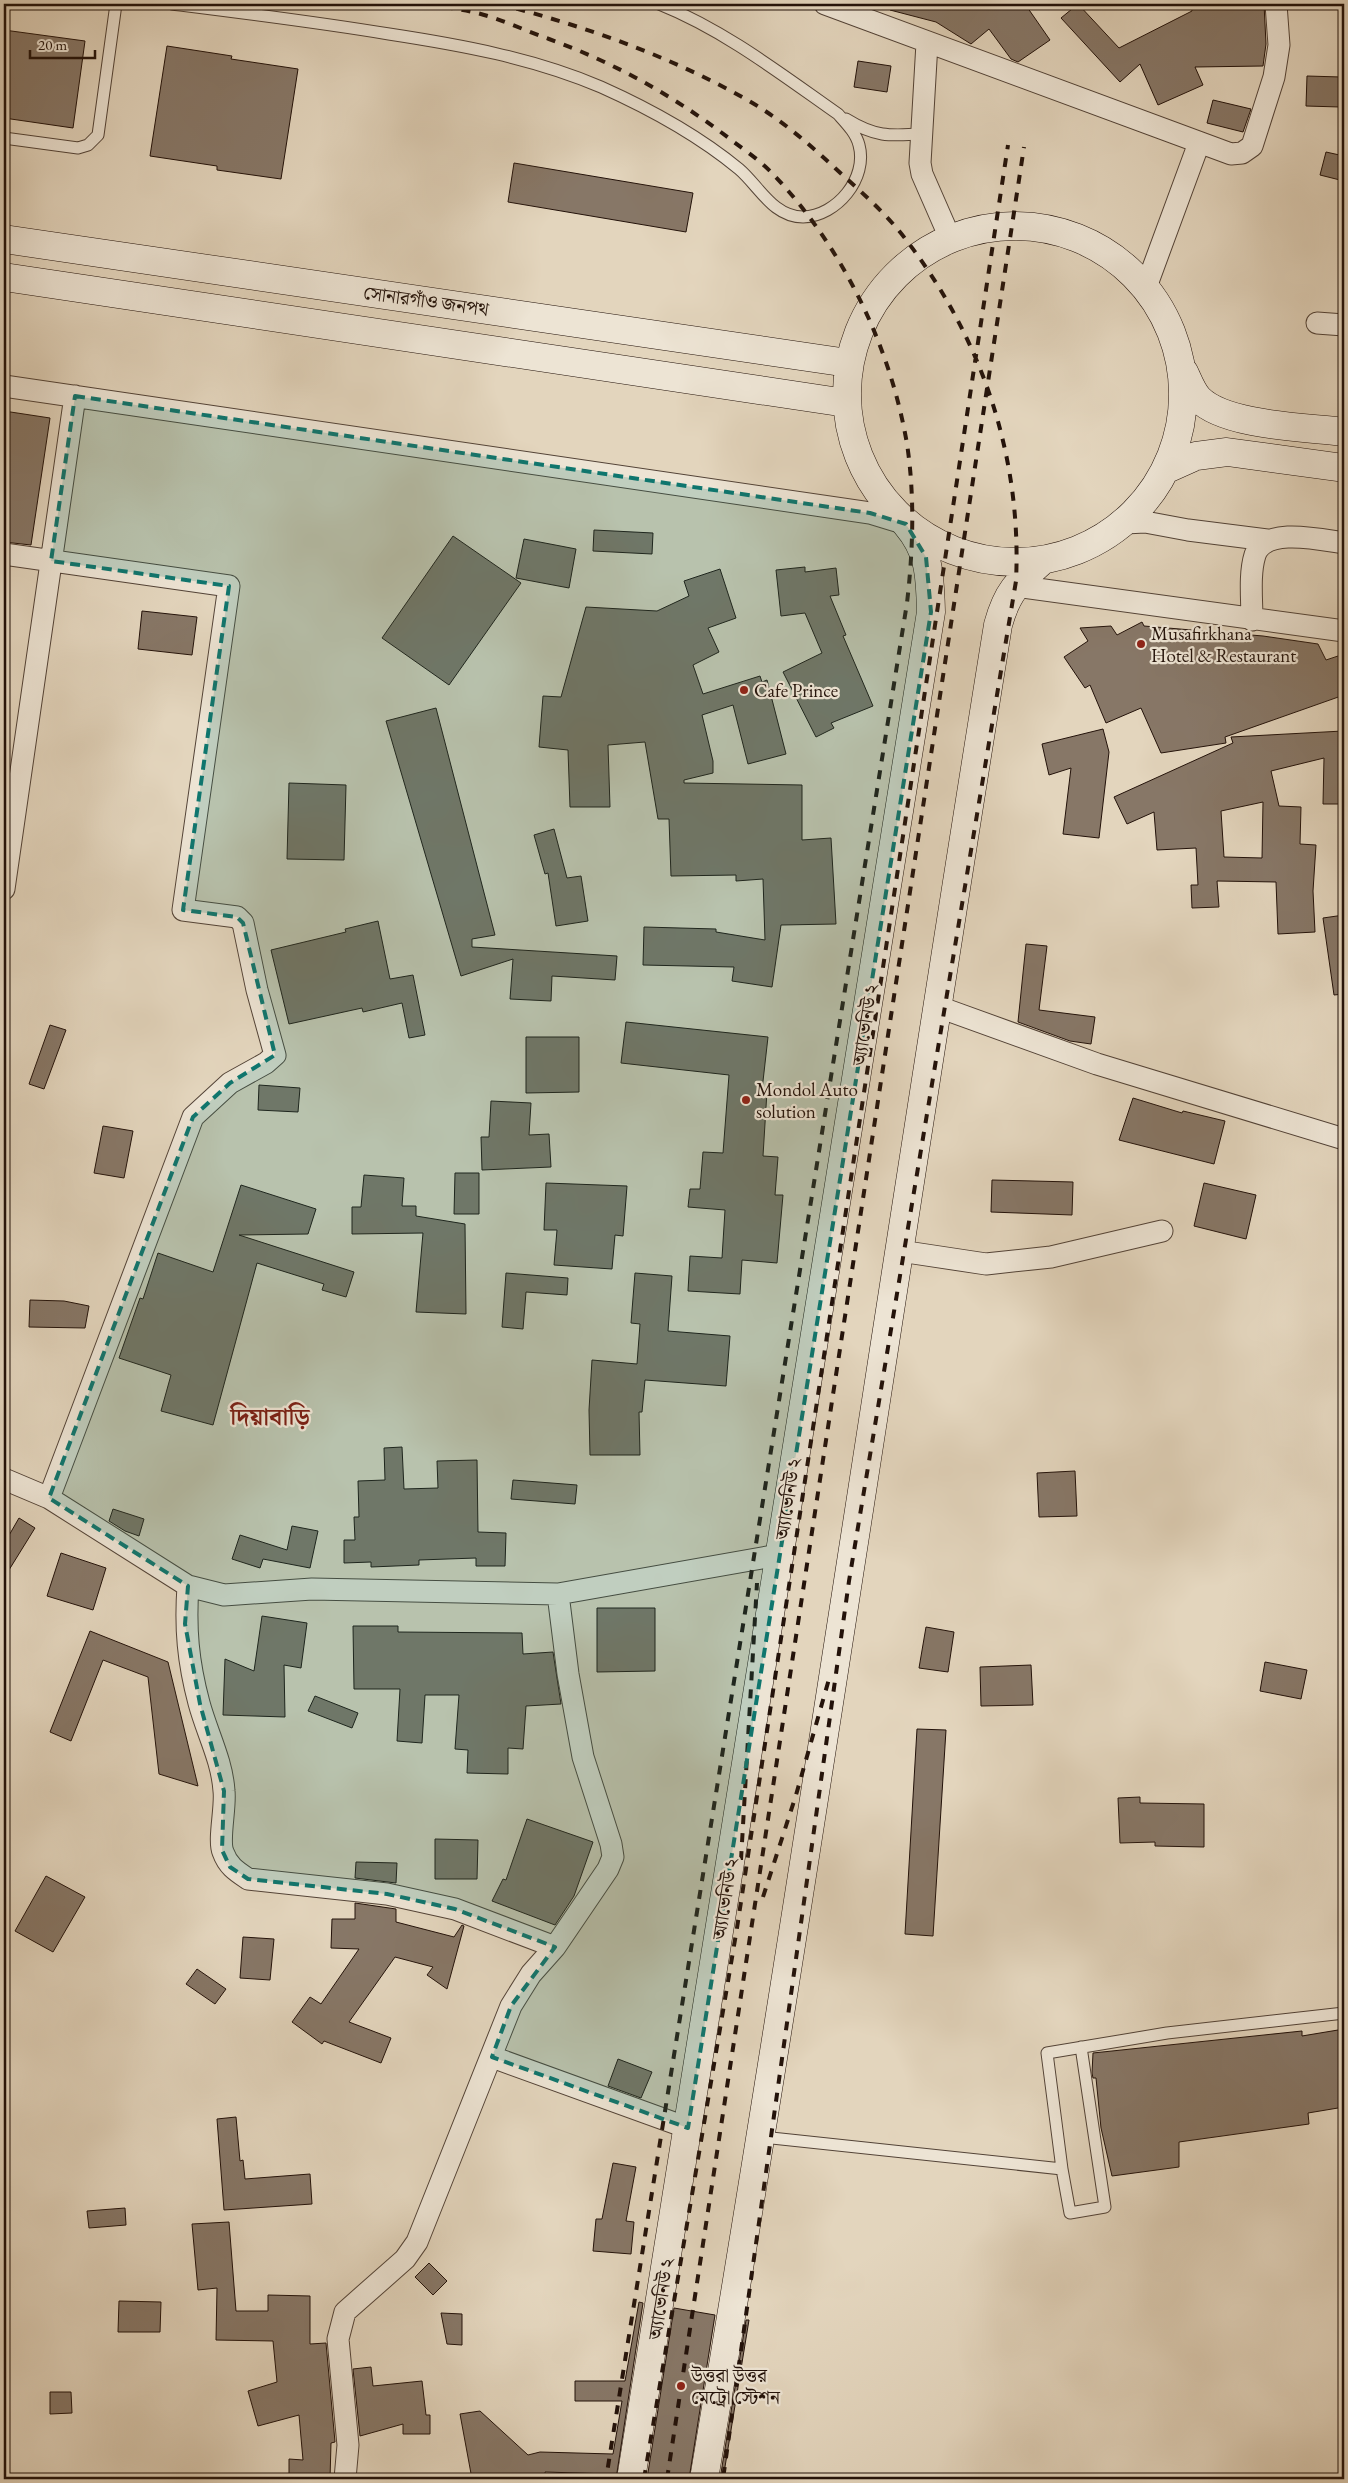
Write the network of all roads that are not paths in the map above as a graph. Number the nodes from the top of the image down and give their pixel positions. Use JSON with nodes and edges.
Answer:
{"nodes":[{"id":1,"x":116,"y":4,"type":"edge"},
{"id":2,"x":172,"y":4,"type":"edge"},
{"id":3,"x":659,"y":4,"type":"edge"},
{"id":4,"x":826,"y":4,"type":"edge"},
{"id":5,"x":1276,"y":4,"type":"edge"},
{"id":6,"x":927,"y":43,"type":"junction"},
{"id":7,"x":838,"y":114,"type":"junction"},
{"id":8,"x":922,"y":134,"type":"junction"},
{"id":9,"x":4,"y":138,"type":"edge"},
{"id":10,"x":1199,"y":143,"type":"junction"},
{"id":11,"x":950,"y":238,"type":"junction"},
{"id":12,"x":4,"y":240,"type":"edge"},
{"id":13,"x":4,"y":277,"type":"edge"},
{"id":14,"x":1146,"y":287,"type":"junction"},
{"id":15,"x":1317,"y":322,"type":"dead end"},
{"id":16,"x":1344,"y":325,"type":"edge"},
{"id":17,"x":848,"y":363,"type":"junction"},
{"id":18,"x":1184,"y":372,"type":"junction"},
{"id":19,"x":4,"y":386,"type":"edge"},
{"id":20,"x":75,"y":396,"type":"junction"},
{"id":21,"x":846,"y":403,"type":"junction"},
{"id":22,"x":1344,"y":432,"type":"edge"},
{"id":23,"x":1344,"y":468,"type":"edge"},
{"id":24,"x":1167,"y":469,"type":"junction"},
{"id":25,"x":1125,"y":523,"type":"junction"},
{"id":26,"x":906,"y":524,"type":"junction"},
{"id":27,"x":1267,"y":540,"type":"junction"},
{"id":28,"x":1344,"y":543,"type":"edge"},
{"id":29,"x":4,"y":554,"type":"edge"},
{"id":30,"x":51,"y":561,"type":"junction"},
{"id":31,"x":1042,"y":561,"type":"junction"},
{"id":32,"x":1015,"y":586,"type":"junction"},
{"id":33,"x":1252,"y":620,"type":"junction"},
{"id":34,"x":1344,"y":632,"type":"edge"},
{"id":35,"x":4,"y":889,"type":"edge"},
{"id":36,"x":936,"y":1006,"type":"junction"},
{"id":37,"x":1344,"y":1140,"type":"edge"},
{"id":38,"x":1162,"y":1231,"type":"dead end"},
{"id":39,"x":900,"y":1251,"type":"junction"},
{"id":40,"x":4,"y":1479,"type":"edge"},
{"id":41,"x":49,"y":1498,"type":"junction"},
{"id":42,"x":779,"y":1554,"type":"junction"},
{"id":43,"x":188,"y":1586,"type":"junction"},
{"id":44,"x":558,"y":1594,"type":"junction"},
{"id":45,"x":555,"y":1947,"type":"junction"},
{"id":46,"x":1344,"y":2013,"type":"edge"},
{"id":47,"x":1081,"y":2048,"type":"junction"},
{"id":48,"x":492,"y":2057,"type":"junction"},
{"id":49,"x":688,"y":2128,"type":"junction"},
{"id":50,"x":762,"y":2137,"type":"junction"},
{"id":51,"x":1062,"y":2169,"type":"junction"},
{"id":52,"x":345,"y":2479,"type":"edge"},
{"id":53,"x":631,"y":2479,"type":"edge"},
{"id":54,"x":704,"y":2479,"type":"edge"}],
"edges":[{"from":1,"to":9,"type":"lane"},
{"from":2,"to":7,"type":"lane"},
{"from":3,"to":7,"type":"lane"},
{"from":4,"to":6,"type":"street"},
{"from":5,"to":10,"type":"street"},
{"from":6,"to":8,"type":"street"},
{"from":6,"to":10,"type":"street"},
{"from":7,"to":8,"type":"lane"},
{"from":8,"to":11,"type":"street"},
{"from":10,"to":14,"type":"street"},
{"from":11,"to":14,"type":"main road"},
{"from":11,"to":17,"type":"main road"},
{"from":12,"to":17,"type":"main road","name":"সোনারগাঁও জনপথ"},
{"from":13,"to":21,"type":"main road","name":"সোনারগাঁও জনপথ"},
{"from":14,"to":18,"type":"main road"},
{"from":15,"to":16,"type":"street"},
{"from":17,"to":21,"type":"main road"},
{"from":18,"to":22,"type":"main road"},
{"from":18,"to":24,"type":"main road"},
{"from":19,"to":20,"type":"street"},
{"from":20,"to":26,"type":"street"},
{"from":20,"to":30,"type":"street"},
{"from":21,"to":26,"type":"main road"},
{"from":23,"to":24,"type":"main road"},
{"from":24,"to":25,"type":"main road"},
{"from":25,"to":27,"type":"street"},
{"from":25,"to":31,"type":"main road"},
{"from":26,"to":31,"type":"main road"},
{"from":26,"to":42,"type":"main road","name":"অ্যাভেনিউ ২"},
{"from":27,"to":28,"type":"street"},
{"from":27,"to":33,"type":"street"},
{"from":29,"to":30,"type":"street"},
{"from":30,"to":35,"type":"street"},
{"from":30,"to":41,"type":"street"},
{"from":31,"to":32,"type":"main road"},
{"from":32,"to":33,"type":"street"},
{"from":32,"to":36,"type":"main road"},
{"from":33,"to":34,"type":"street"},
{"from":36,"to":37,"type":"street"},
{"from":36,"to":39,"type":"main road"},
{"from":38,"to":39,"type":"street"},
{"from":39,"to":50,"type":"main road"},
{"from":40,"to":41,"type":"street"},
{"from":41,"to":43,"type":"street"},
{"from":42,"to":44,"type":"street"},
{"from":42,"to":49,"type":"main road","name":"অ্যাভেনিউ ২"},
{"from":43,"to":44,"type":"street"},
{"from":43,"to":45,"type":"street"},
{"from":44,"to":45,"type":"street"},
{"from":45,"to":48,"type":"street"},
{"from":46,"to":47,"type":"lane"},
{"from":47,"to":51,"type":"lane"},
{"from":47,"to":51,"type":"lane"},
{"from":48,"to":49,"type":"street"},
{"from":48,"to":52,"type":"street"},
{"from":49,"to":53,"type":"main road","name":"অ্যাভেনিউ ২"},
{"from":50,"to":51,"type":"lane"},
{"from":50,"to":54,"type":"main road"}]}
